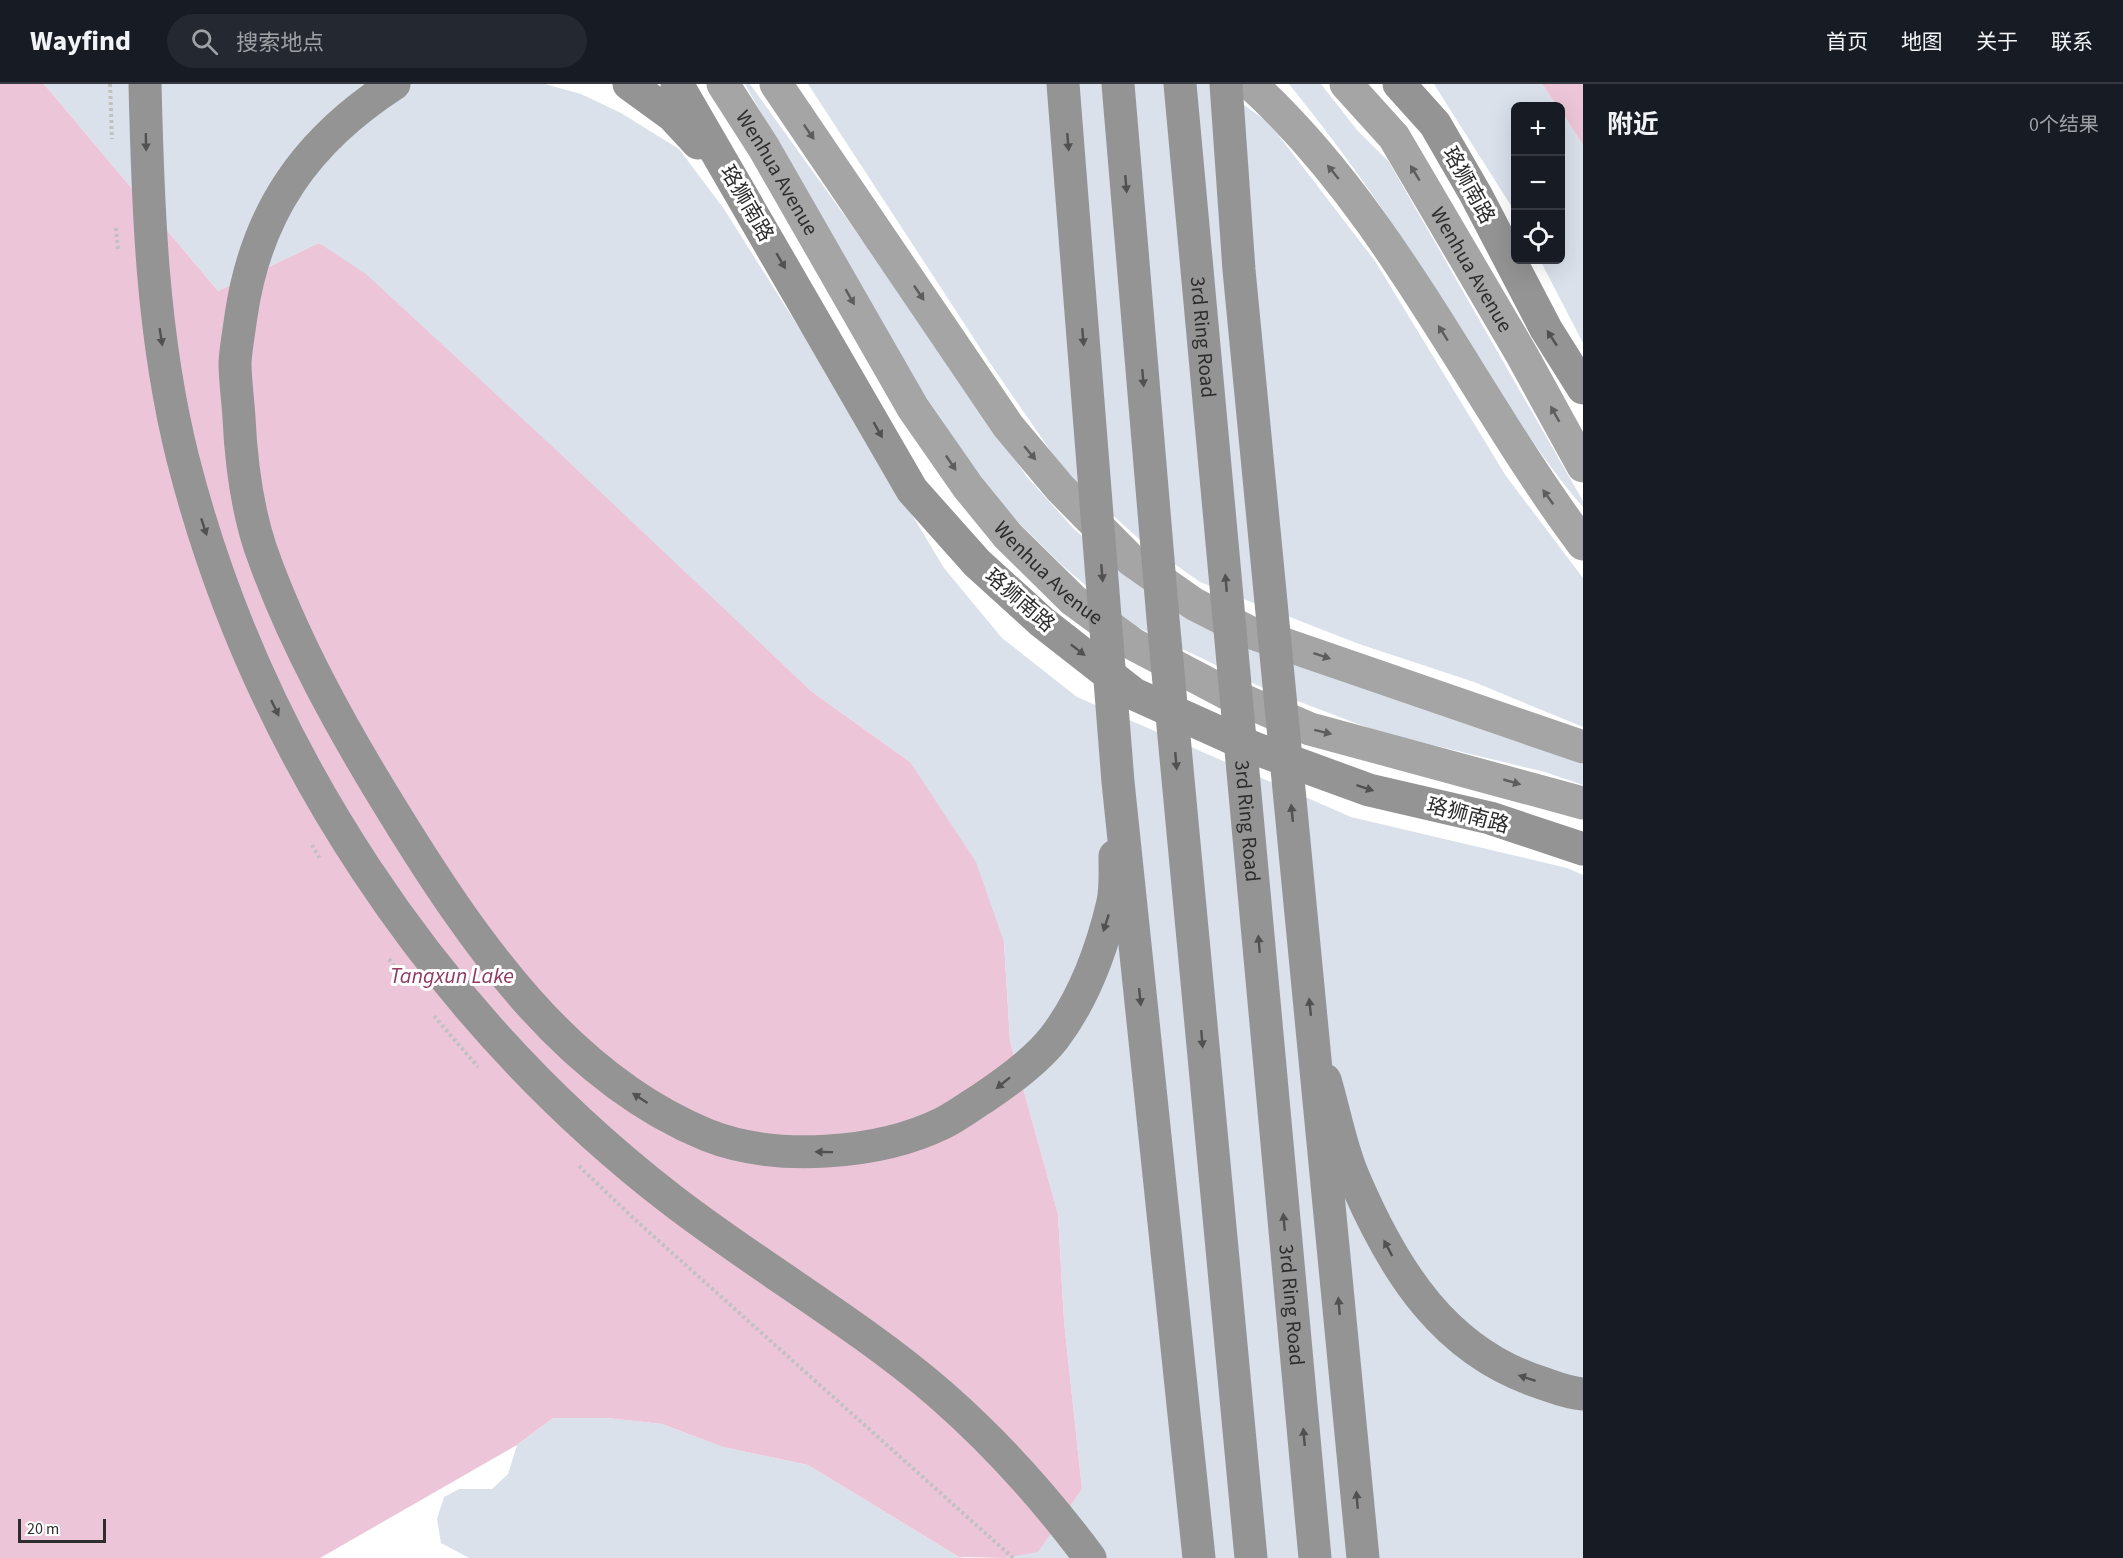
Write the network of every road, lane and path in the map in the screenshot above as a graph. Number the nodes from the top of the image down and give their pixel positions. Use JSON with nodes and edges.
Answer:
{"nodes":[{"id":1,"x":145,"y":84,"type":"edge"},
{"id":2,"x":394,"y":84,"type":"edge"},
{"id":3,"x":629,"y":84,"type":"edge"},
{"id":4,"x":677,"y":84,"type":"edge"},
{"id":5,"x":723,"y":84,"type":"edge"},
{"id":6,"x":776,"y":84,"type":"edge"},
{"id":7,"x":1063,"y":84,"type":"edge"},
{"id":8,"x":1118,"y":84,"type":"edge"},
{"id":9,"x":1180,"y":84,"type":"edge"},
{"id":10,"x":1226,"y":84,"type":"edge"},
{"id":11,"x":1251,"y":84,"type":"edge"},
{"id":12,"x":1346,"y":84,"type":"edge"},
{"id":13,"x":1399,"y":84,"type":"edge"},
{"id":14,"x":736,"y":183,"type":"junction"},
{"id":15,"x":1583,"y":388,"type":"edge"},
{"id":16,"x":1583,"y":466,"type":"edge"},
{"id":17,"x":1583,"y":544,"type":"edge"},
{"id":18,"x":1583,"y":747,"type":"edge"},
{"id":19,"x":1118,"y":782,"type":"junction"},
{"id":20,"x":1583,"y":802,"type":"edge"},
{"id":21,"x":1583,"y":849,"type":"edge"},
{"id":22,"x":1314,"y":1044,"type":"junction"},
{"id":23,"x":1583,"y":1394,"type":"edge"},
{"id":24,"x":1090,"y":1558,"type":"edge"},
{"id":25,"x":1199,"y":1558,"type":"edge"},
{"id":26,"x":1251,"y":1558,"type":"edge"},
{"id":27,"x":1315,"y":1558,"type":"edge"},
{"id":28,"x":1363,"y":1558,"type":"edge"}],
"edges":[{"from":1,"to":24,"type":"highway","one_way":true},
{"from":19,"to":2,"type":"highway","one_way":true,"bridge":true},
{"from":3,"to":14,"type":"highway"},
{"from":4,"to":14,"type":"highway","name":"珞狮南路"},
{"from":5,"to":20,"type":"main road","name":"Wenhua Avenue","one_way":true},
{"from":6,"to":18,"type":"main road","one_way":true},
{"from":7,"to":19,"type":"highway","one_way":true,"bridge":true},
{"from":8,"to":26,"type":"highway","one_way":true,"bridge":true},
{"from":27,"to":9,"type":"highway","name":"3rd Ring Road","one_way":true,"bridge":true},
{"from":22,"to":10,"type":"highway","one_way":true,"bridge":true},
{"from":17,"to":11,"type":"main road","one_way":true},
{"from":16,"to":12,"type":"main road","name":"Wenhua Avenue","one_way":true},
{"from":15,"to":13,"type":"highway","name":"珞狮南路","one_way":true},
{"from":14,"to":21,"type":"highway","name":"珞狮南路","one_way":true},
{"from":19,"to":25,"type":"highway","one_way":true,"bridge":true},
{"from":23,"to":22,"type":"highway","one_way":true,"bridge":true},
{"from":28,"to":22,"type":"highway","one_way":true,"bridge":true}]}
